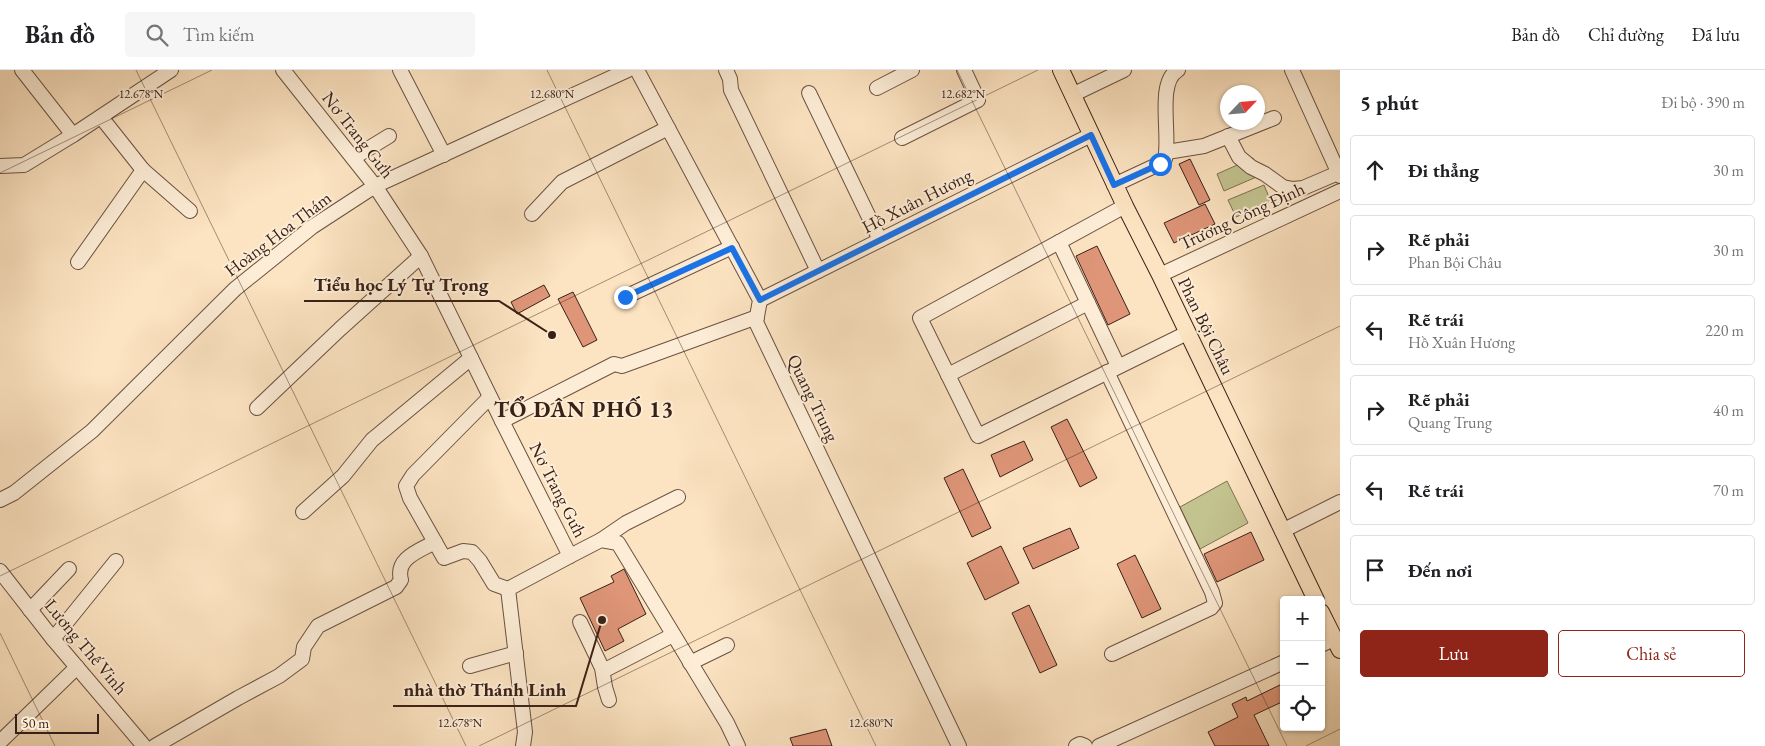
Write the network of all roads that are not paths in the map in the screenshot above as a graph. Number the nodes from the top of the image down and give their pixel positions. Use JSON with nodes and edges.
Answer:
{"nodes":[{"id":1,"x":22,"y":70,"type":"edge"},
{"id":2,"x":171,"y":70,"type":"edge"},
{"id":3,"x":283,"y":70,"type":"edge"},
{"id":4,"x":400,"y":70,"type":"edge"},
{"id":5,"x":628,"y":70,"type":"edge"},
{"id":6,"x":637,"y":70,"type":"edge"},
{"id":7,"x":726,"y":70,"type":"edge"},
{"id":8,"x":912,"y":70,"type":"edge"},
{"id":9,"x":964,"y":70,"type":"edge"},
{"id":10,"x":1061,"y":70,"type":"edge"},
{"id":11,"x":1124,"y":70,"type":"edge"},
{"id":12,"x":1178,"y":70,"type":"edge"},
{"id":13,"x":1292,"y":70,"type":"edge"},
{"id":14,"x":877,"y":88,"type":"dead end"},
{"id":15,"x":809,"y":93,"type":"dead end"},
{"id":16,"x":1072,"y":95,"type":"junction"},
{"id":17,"x":101,"y":117,"type":"junction"},
{"id":18,"x":1274,"y":118,"type":"dead end"},
{"id":19,"x":668,"y":128,"type":"junction"},
{"id":20,"x":73,"y":135,"type":"junction"},
{"id":21,"x":1091,"y":135,"type":"junction"},
{"id":22,"x":389,"y":136,"type":"dead end"},
{"id":23,"x":1228,"y":136,"type":"junction"},
{"id":24,"x":902,"y":138,"type":"dead end"},
{"id":25,"x":1167,"y":152,"type":"junction"},
{"id":26,"x":444,"y":154,"type":"junction"},
{"id":27,"x":353,"y":158,"type":"junction"},
{"id":28,"x":0,"y":166,"type":"edge"},
{"id":29,"x":143,"y":170,"type":"junction"},
{"id":30,"x":1339,"y":174,"type":"edge"},
{"id":31,"x":1114,"y":185,"type":"junction"},
{"id":32,"x":375,"y":186,"type":"junction"},
{"id":33,"x":1340,"y":191,"type":"edge"},
{"id":34,"x":1124,"y":206,"type":"junction"},
{"id":35,"x":190,"y":211,"type":"dead end"},
{"id":36,"x":532,"y":214,"type":"dead end"},
{"id":37,"x":880,"y":240,"type":"junction"},
{"id":38,"x":1059,"y":242,"type":"junction"},
{"id":39,"x":732,"y":248,"type":"junction"},
{"id":40,"x":421,"y":256,"type":"junction"},
{"id":41,"x":78,"y":262,"type":"dead end"},
{"id":42,"x":818,"y":271,"type":"junction"},
{"id":43,"x":1160,"y":275,"type":"junction"},
{"id":44,"x":625,"y":297,"type":"dead end"},
{"id":45,"x":760,"y":300,"type":"junction"},
{"id":46,"x":1088,"y":303,"type":"junction"},
{"id":47,"x":757,"y":317,"type":"junction"},
{"id":48,"x":1187,"y":333,"type":"junction"},
{"id":49,"x":471,"y":358,"type":"junction"},
{"id":50,"x":1113,"y":369,"type":"junction"},
{"id":51,"x":948,"y":375,"type":"junction"},
{"id":52,"x":490,"y":397,"type":"junction"},
{"id":53,"x":257,"y":408,"type":"dead end"},
{"id":54,"x":502,"y":421,"type":"junction"},
{"id":55,"x":678,"y":497,"type":"dead end"},
{"id":56,"x":0,"y":500,"type":"edge"},
{"id":57,"x":1340,"y":502,"type":"edge"},
{"id":58,"x":303,"y":512,"type":"dead end"},
{"id":59,"x":1282,"y":531,"type":"junction"},
{"id":60,"x":601,"y":540,"type":"junction"},
{"id":61,"x":435,"y":542,"type":"junction"},
{"id":62,"x":570,"y":556,"type":"junction"},
{"id":63,"x":116,"y":561,"type":"dead end"},
{"id":64,"x":69,"y":569,"type":"dead end"},
{"id":65,"x":0,"y":571,"type":"edge"},
{"id":66,"x":508,"y":589,"type":"junction"},
{"id":67,"x":1314,"y":596,"type":"edge"},
{"id":68,"x":30,"y":610,"type":"junction"},
{"id":69,"x":580,"y":622,"type":"dead end"},
{"id":70,"x":1325,"y":624,"type":"edge"},
{"id":71,"x":673,"y":635,"type":"junction"},
{"id":72,"x":53,"y":639,"type":"junction"},
{"id":73,"x":728,"y":645,"type":"dead end"},
{"id":74,"x":1332,"y":645,"type":"edge"},
{"id":75,"x":516,"y":653,"type":"junction"},
{"id":76,"x":1112,"y":654,"type":"dead end"},
{"id":77,"x":690,"y":663,"type":"junction"},
{"id":78,"x":1280,"y":664,"type":"edge"},
{"id":79,"x":470,"y":666,"type":"dead end"},
{"id":80,"x":77,"y":667,"type":"junction"},
{"id":81,"x":603,"y":671,"type":"junction"},
{"id":82,"x":609,"y":700,"type":"dead end"},
{"id":83,"x":6,"y":742,"type":"edge"},
{"id":84,"x":144,"y":746,"type":"edge"},
{"id":85,"x":154,"y":746,"type":"edge"},
{"id":86,"x":523,"y":746,"type":"edge"},
{"id":87,"x":738,"y":746,"type":"edge"},
{"id":88,"x":959,"y":746,"type":"edge"},
{"id":89,"x":1076,"y":746,"type":"edge"},
{"id":90,"x":1085,"y":746,"type":"edge"},
{"id":91,"x":1099,"y":746,"type":"edge"}],
"edges":[{"from":1,"to":20,"type":"street"},
{"from":2,"to":17,"type":"street"},
{"from":3,"to":27,"type":"street","name":"Nơ Trang Gưh"},
{"from":4,"to":26,"type":"street"},
{"from":5,"to":26,"type":"street","name":"Hoàng Hoa Thám"},
{"from":6,"to":19,"type":"street"},
{"from":7,"to":42,"type":"street"},
{"from":8,"to":14,"type":"street"},
{"from":9,"to":24,"type":"street"},
{"from":10,"to":16,"type":"main road","name":"Phan Bội Châu"},
{"from":11,"to":16,"type":"street"},
{"from":12,"to":25,"type":"street"},
{"from":13,"to":30,"type":"street"},
{"from":15,"to":37,"type":"street"},
{"from":16,"to":21,"type":"main road","name":"Phan Bội Châu"},
{"from":17,"to":20,"type":"street"},
{"from":17,"to":29,"type":"street"},
{"from":18,"to":23,"type":"street"},
{"from":19,"to":36,"type":"street"},
{"from":19,"to":39,"type":"street"},
{"from":20,"to":28,"type":"street"},
{"from":21,"to":31,"type":"main road","name":"Phan Bội Châu"},
{"from":21,"to":37,"type":"street","name":"Hồ Xuân Hương"},
{"from":22,"to":27,"type":"street"},
{"from":23,"to":25,"type":"street"},
{"from":23,"to":30,"type":"street"},
{"from":25,"to":31,"type":"street"},
{"from":26,"to":32,"type":"street","name":"Hoàng Hoa Thám"},
{"from":27,"to":32,"type":"street","name":"Nơ Trang Gưh"},
{"from":29,"to":35,"type":"street"},
{"from":29,"to":41,"type":"street"},
{"from":31,"to":34,"type":"main road","name":"Phan Bội Châu"},
{"from":32,"to":40,"type":"street","name":"Nơ Trang Gưh"},
{"from":32,"to":56,"type":"street","name":"Hoàng Hoa Thám"},
{"from":33,"to":43,"type":"street","name":"Trương Công Định"},
{"from":34,"to":38,"type":"street"},
{"from":34,"to":43,"type":"main road","name":"Phan Bội Châu"},
{"from":37,"to":42,"type":"street","name":"Hồ Xuân Hương"},
{"from":38,"to":46,"type":"street"},
{"from":38,"to":51,"type":"street"},
{"from":39,"to":44,"type":"street"},
{"from":39,"to":45,"type":"street"},
{"from":40,"to":49,"type":"street","name":"Nơ Trang Gưh"},
{"from":40,"to":53,"type":"street"},
{"from":42,"to":45,"type":"street","name":"Hồ Xuân Hương"},
{"from":43,"to":48,"type":"main road","name":"Phan Bội Châu"},
{"from":45,"to":47,"type":"street","name":"Quang Trung"},
{"from":46,"to":50,"type":"street"},
{"from":46,"to":51,"type":"street"},
{"from":47,"to":54,"type":"street"},
{"from":47,"to":88,"type":"street","name":"Quang Trung"},
{"from":48,"to":50,"type":"street"},
{"from":48,"to":59,"type":"main road","name":"Phan Bội Châu"},
{"from":49,"to":52,"type":"street","name":"Nơ Trang Gưh"},
{"from":49,"to":58,"type":"street"},
{"from":50,"to":51,"type":"street"},
{"from":50,"to":76,"type":"street"},
{"from":52,"to":54,"type":"street","name":"Nơ Trang Gưh"},
{"from":52,"to":61,"type":"street"},
{"from":54,"to":62,"type":"street","name":"Nơ Trang Gưh"},
{"from":55,"to":60,"type":"street"},
{"from":57,"to":59,"type":"street"},
{"from":59,"to":67,"type":"main road","name":"Phan Bội Châu"},
{"from":60,"to":62,"type":"street","name":"Nơ Trang Gưh"},
{"from":60,"to":71,"type":"street","name":"Nơ Trang Gưh"},
{"from":61,"to":66,"type":"street"},
{"from":61,"to":85,"type":"street"},
{"from":62,"to":66,"type":"street"},
{"from":63,"to":72,"type":"street"},
{"from":64,"to":68,"type":"street"},
{"from":65,"to":68,"type":"street","name":"Lương Thế Vinh"},
{"from":66,"to":75,"type":"street"},
{"from":68,"to":72,"type":"street","name":"Lương Thế Vinh"},
{"from":69,"to":81,"type":"street"},
{"from":70,"to":74,"type":"main road"},
{"from":71,"to":77,"type":"street","name":"Nơ Trang Gưh"},
{"from":71,"to":81,"type":"street"},
{"from":72,"to":80,"type":"street","name":"Lương Thế Vinh"},
{"from":73,"to":77,"type":"street"},
{"from":75,"to":79,"type":"street"},
{"from":75,"to":86,"type":"street"},
{"from":77,"to":87,"type":"street","name":"Nơ Trang Gưh"},
{"from":78,"to":91,"type":"street"},
{"from":80,"to":83,"type":"street"},
{"from":80,"to":84,"type":"street","name":"Lương Thế Vinh"},
{"from":81,"to":82,"type":"street"},
{"from":89,"to":90,"type":"street"}]}
